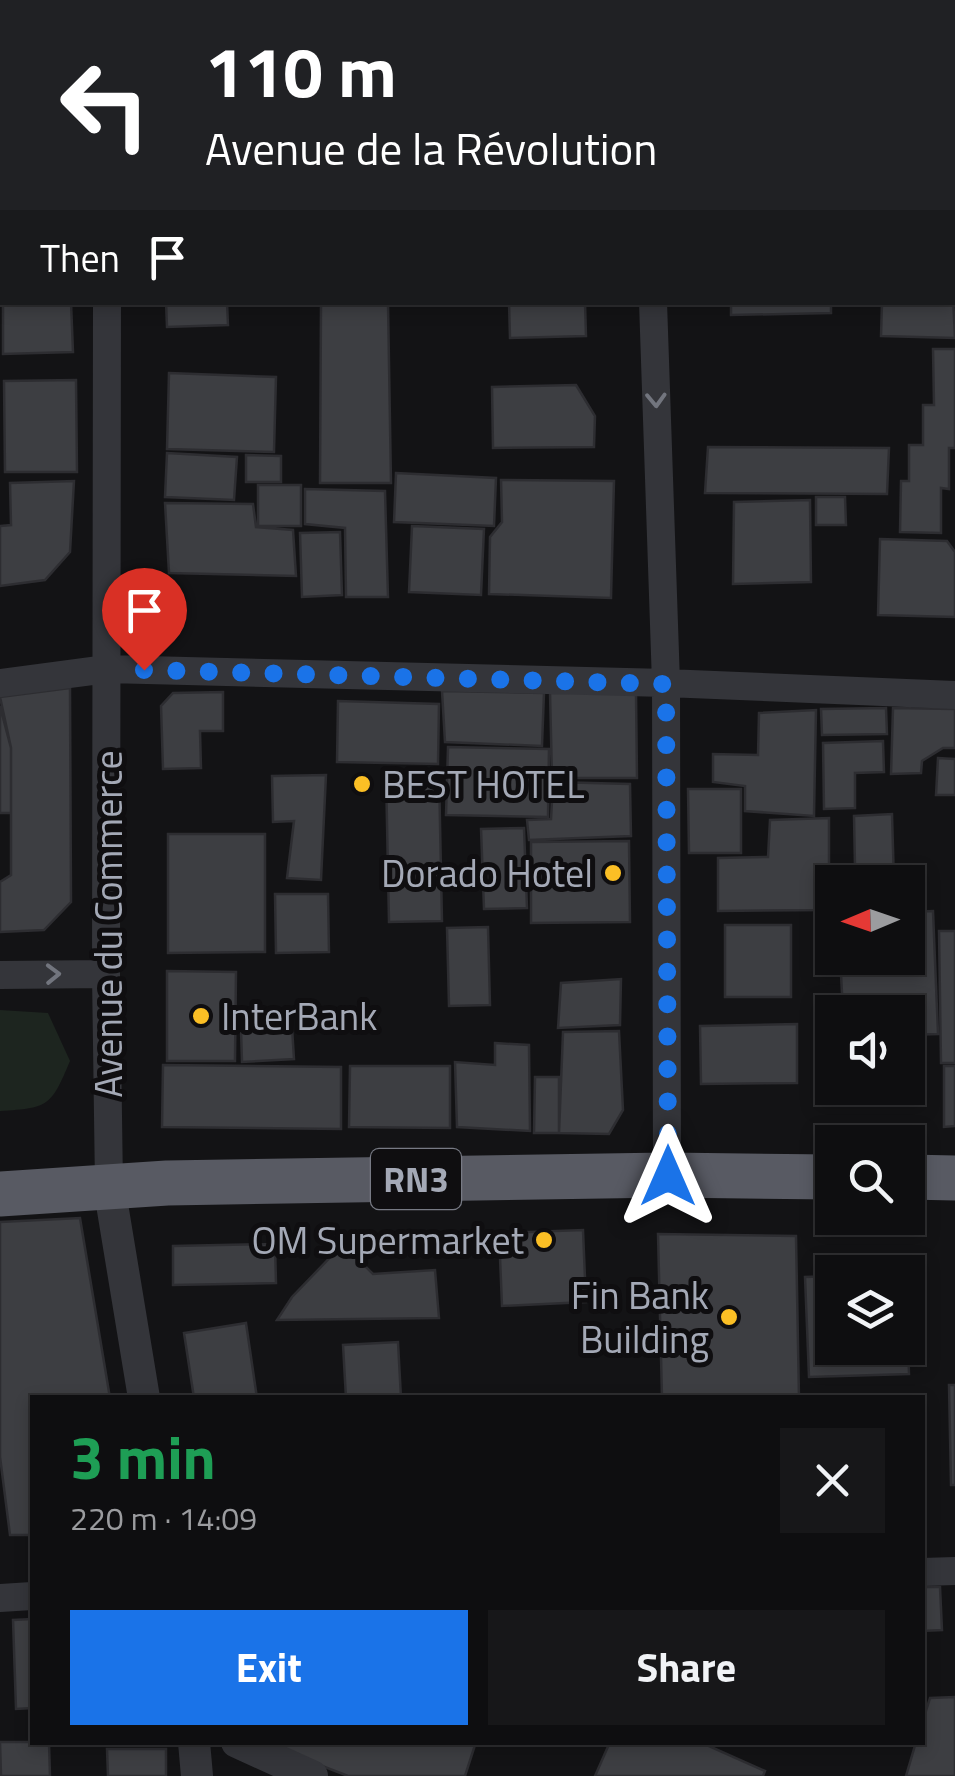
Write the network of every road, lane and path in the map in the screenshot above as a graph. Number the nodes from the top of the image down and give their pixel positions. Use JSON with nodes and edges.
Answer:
{"nodes":[{"id":1,"x":107,"y":305,"type":"edge"},
{"id":2,"x":652,"y":305,"type":"edge"},
{"id":3,"x":107,"y":670,"type":"junction"},
{"id":4,"x":0,"y":683,"type":"edge"},
{"id":5,"x":666,"y":684,"type":"junction"},
{"id":6,"x":955,"y":695,"type":"edge"},
{"id":7,"x":106,"y":974,"type":"junction"},
{"id":8,"x":0,"y":975,"type":"edge"},
{"id":9,"x":668,"y":1176,"type":"junction"},
{"id":10,"x":815,"y":1177,"type":"edge"},
{"id":11,"x":925,"y":1178,"type":"edge"},
{"id":12,"x":955,"y":1178,"type":"edge"},
{"id":13,"x":109,"y":1186,"type":"junction"},
{"id":14,"x":0,"y":1194,"type":"edge"},
{"id":15,"x":144,"y":1395,"type":"edge"},
{"id":16,"x":955,"y":1571,"type":"edge"},
{"id":17,"x":925,"y":1572,"type":"edge"},
{"id":18,"x":30,"y":1596,"type":"edge"},
{"id":19,"x":0,"y":1598,"type":"edge"},
{"id":20,"x":194,"y":1745,"type":"edge"},
{"id":21,"x":244,"y":1745,"type":"edge"},
{"id":22,"x":197,"y":1776,"type":"edge"},
{"id":23,"x":312,"y":1776,"type":"edge"}],
"edges":[{"from":1,"to":3,"type":"street","name":"Avenue du Commerce"},
{"from":2,"to":5,"type":"street","one_way":true},
{"from":3,"to":4,"type":"street"},
{"from":3,"to":5,"type":"street"},
{"from":3,"to":7,"type":"street","name":"Avenue du Commerce"},
{"from":5,"to":6,"type":"street"},
{"from":5,"to":9,"type":"street"},
{"from":8,"to":7,"type":"street","one_way":true},
{"from":7,"to":13,"type":"street","name":"Avenue du Commerce"},
{"from":9,"to":10,"type":"highway","number":"RN3"},
{"from":9,"to":13,"type":"highway","number":"RN3"},
{"from":11,"to":12,"type":"highway"},
{"from":13,"to":14,"type":"highway","number":"RN3"},
{"from":13,"to":15,"type":"street"},
{"from":16,"to":17,"type":"street"},
{"from":18,"to":19,"type":"street"},
{"from":20,"to":22,"type":"street"},
{"from":21,"to":23,"type":"street"}]}
